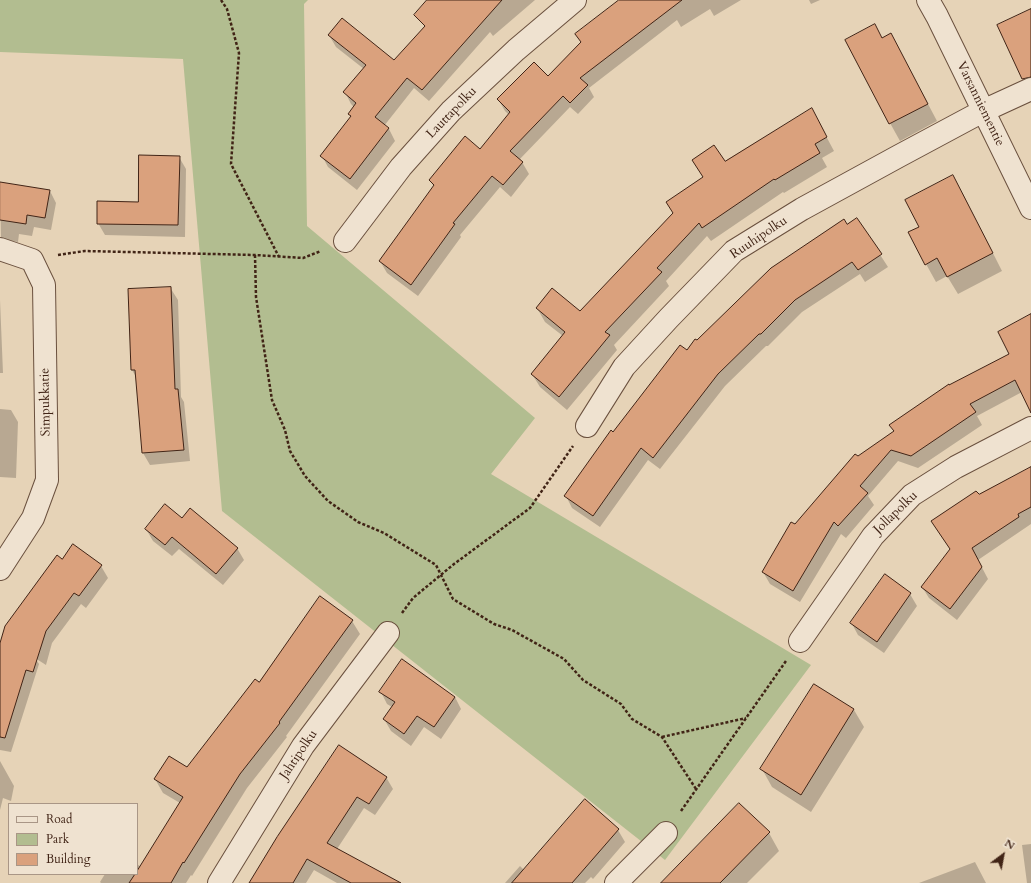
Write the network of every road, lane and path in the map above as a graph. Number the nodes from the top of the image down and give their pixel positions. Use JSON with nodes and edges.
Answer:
{"nodes":[{"id":1,"x":221,"y":0,"type":"edge"},
{"id":2,"x":575,"y":0,"type":"edge"},
{"id":3,"x":928,"y":0,"type":"edge"},
{"id":4,"x":1031,"y":89,"type":"edge"},
{"id":5,"x":983,"y":111,"type":"junction"},
{"id":6,"x":1031,"y":208,"type":"edge"},
{"id":7,"x":345,"y":241,"type":"joint"},
{"id":8,"x":0,"y":249,"type":"edge"},
{"id":9,"x":255,"y":255,"type":"junction"},
{"id":10,"x":279,"y":257,"type":"junction"},
{"id":11,"x":32,"y":260,"type":"junction"},
{"id":12,"x":587,"y":426,"type":"joint"},
{"id":13,"x":1031,"y":428,"type":"edge"},
{"id":14,"x":0,"y":569,"type":"edge"},
{"id":15,"x":441,"y":575,"type":"junction"},
{"id":16,"x":388,"y":633,"type":"joint"},
{"id":17,"x":800,"y":641,"type":"joint"},
{"id":18,"x":746,"y":718,"type":"junction"},
{"id":19,"x":662,"y":737,"type":"junction"},
{"id":20,"x":696,"y":789,"type":"junction"},
{"id":21,"x":666,"y":833,"type":"joint"},
{"id":22,"x":219,"y":883,"type":"edge"},
{"id":23,"x":616,"y":883,"type":"edge"}],
"edges":[{"from":1,"to":10,"type":"path"},
{"from":2,"to":7,"type":"street","name":"Lauttapolku"},
{"from":3,"to":5,"type":"street","name":"Varsanniementie"},
{"from":4,"to":5,"type":"street","name":"Ruuhipolku"},
{"from":5,"to":6,"type":"street","name":"Varsanniementie"},
{"from":5,"to":12,"type":"street","name":"Ruuhipolku"},
{"from":7,"to":10,"type":"path"},
{"from":8,"to":11,"type":"street"},
{"from":9,"to":10,"type":"path"},
{"from":9,"to":11,"type":"path"},
{"from":9,"to":15,"type":"path"},
{"from":11,"to":14,"type":"street","name":"Simpukkatie"},
{"from":12,"to":15,"type":"path"},
{"from":13,"to":17,"type":"street","name":"Jollapolku"},
{"from":15,"to":16,"type":"path"},
{"from":15,"to":19,"type":"path"},
{"from":16,"to":22,"type":"street","name":"Jahtipolku"},
{"from":17,"to":18,"type":"path"},
{"from":18,"to":19,"type":"path"},
{"from":18,"to":20,"type":"path"},
{"from":19,"to":20,"type":"path"},
{"from":20,"to":21,"type":"path"},
{"from":21,"to":23,"type":"street"}]}
